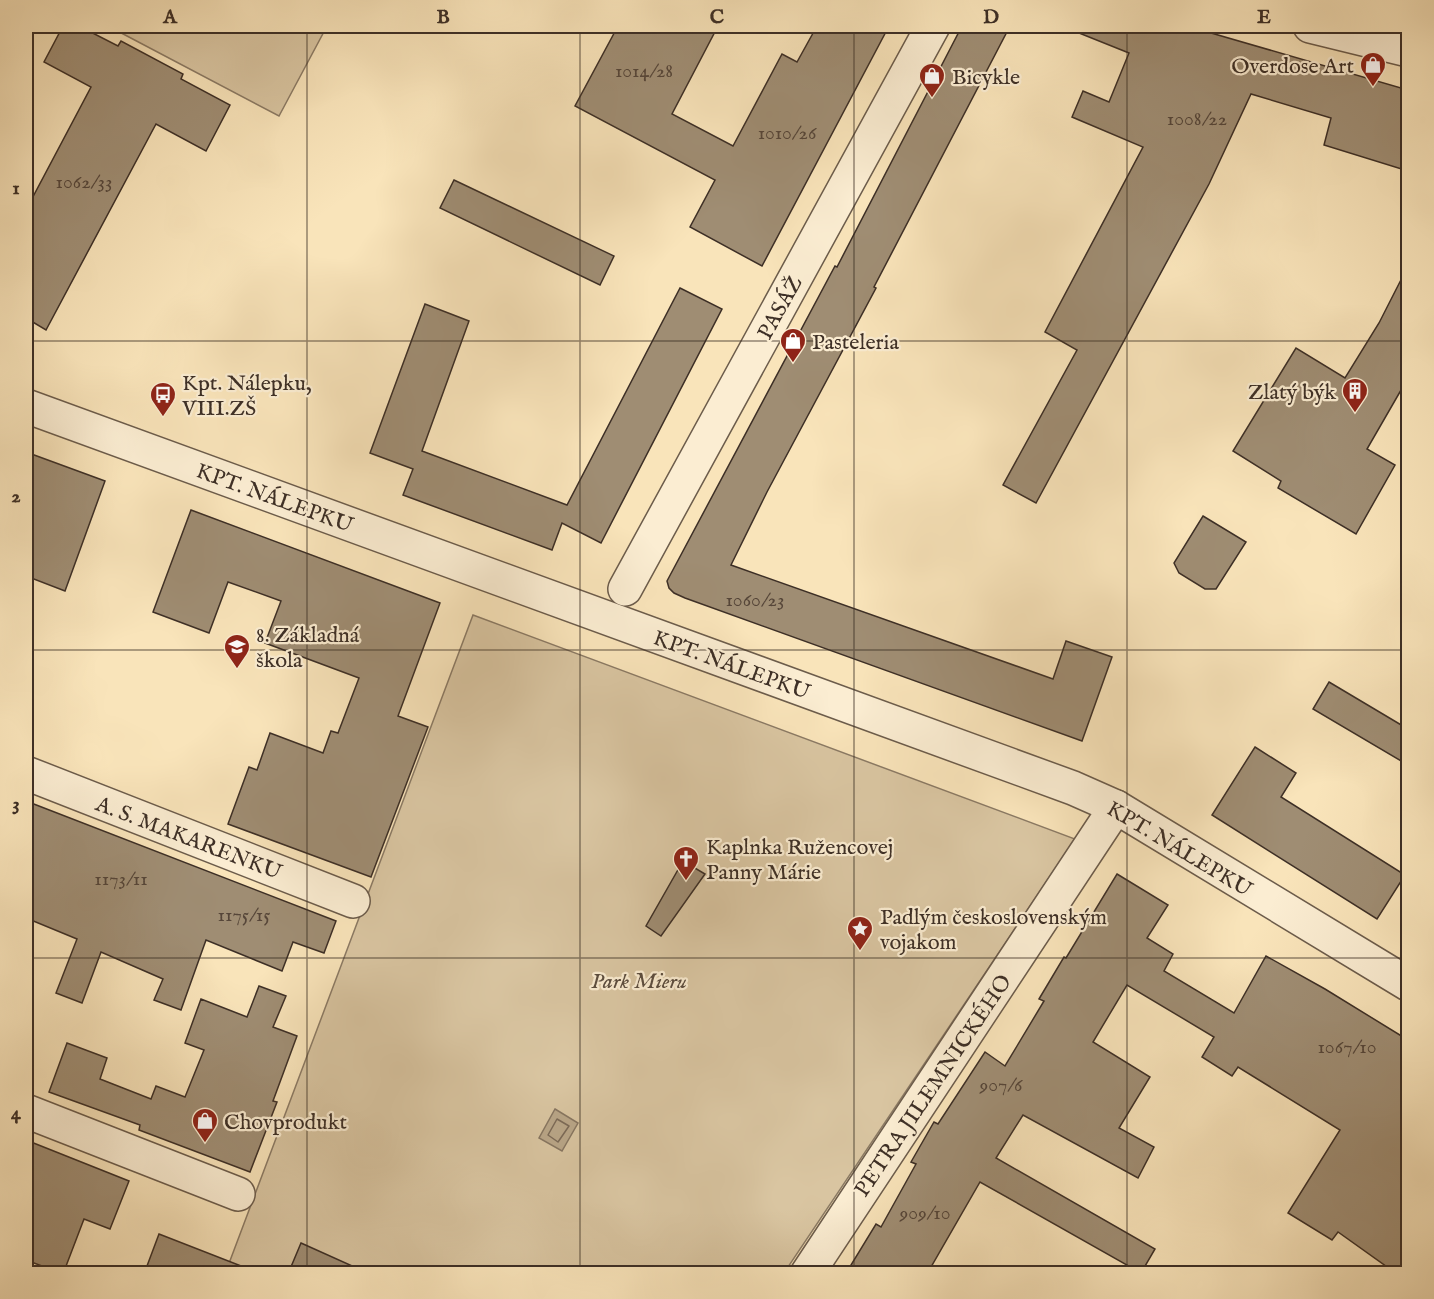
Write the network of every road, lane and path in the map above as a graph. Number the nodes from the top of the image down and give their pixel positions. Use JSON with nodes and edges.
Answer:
{"nodes":[{"id":1,"x":933,"y":26,"type":"edge"},
{"id":2,"x":1310,"y":26,"type":"edge"},
{"id":3,"x":1408,"y":50,"type":"edge"},
{"id":4,"x":26,"y":406,"type":"edge"},
{"id":5,"x":625,"y":589,"type":"dead end"},
{"id":6,"x":26,"y":773,"type":"edge"},
{"id":7,"x":1116,"y":807,"type":"junction"},
{"id":8,"x":353,"y":901,"type":"dead end"},
{"id":9,"x":1408,"y":984,"type":"edge"},
{"id":10,"x":26,"y":1111,"type":"edge"},
{"id":11,"x":238,"y":1194,"type":"dead end"},
{"id":12,"x":807,"y":1274,"type":"edge"}],
"edges":[{"from":1,"to":5,"type":"street","name":"PASÁŽ"},
{"from":2,"to":3,"type":"street"},
{"from":4,"to":7,"type":"street","name":"KPT. NÁLEPKU"},
{"from":6,"to":8,"type":"street","name":"A. S. MAKARENKU"},
{"from":7,"to":9,"type":"street","name":"KPT. NÁLEPKU"},
{"from":7,"to":12,"type":"street","name":"PETRA JILEMNICKÉHO"},
{"from":10,"to":11,"type":"street"}]}
